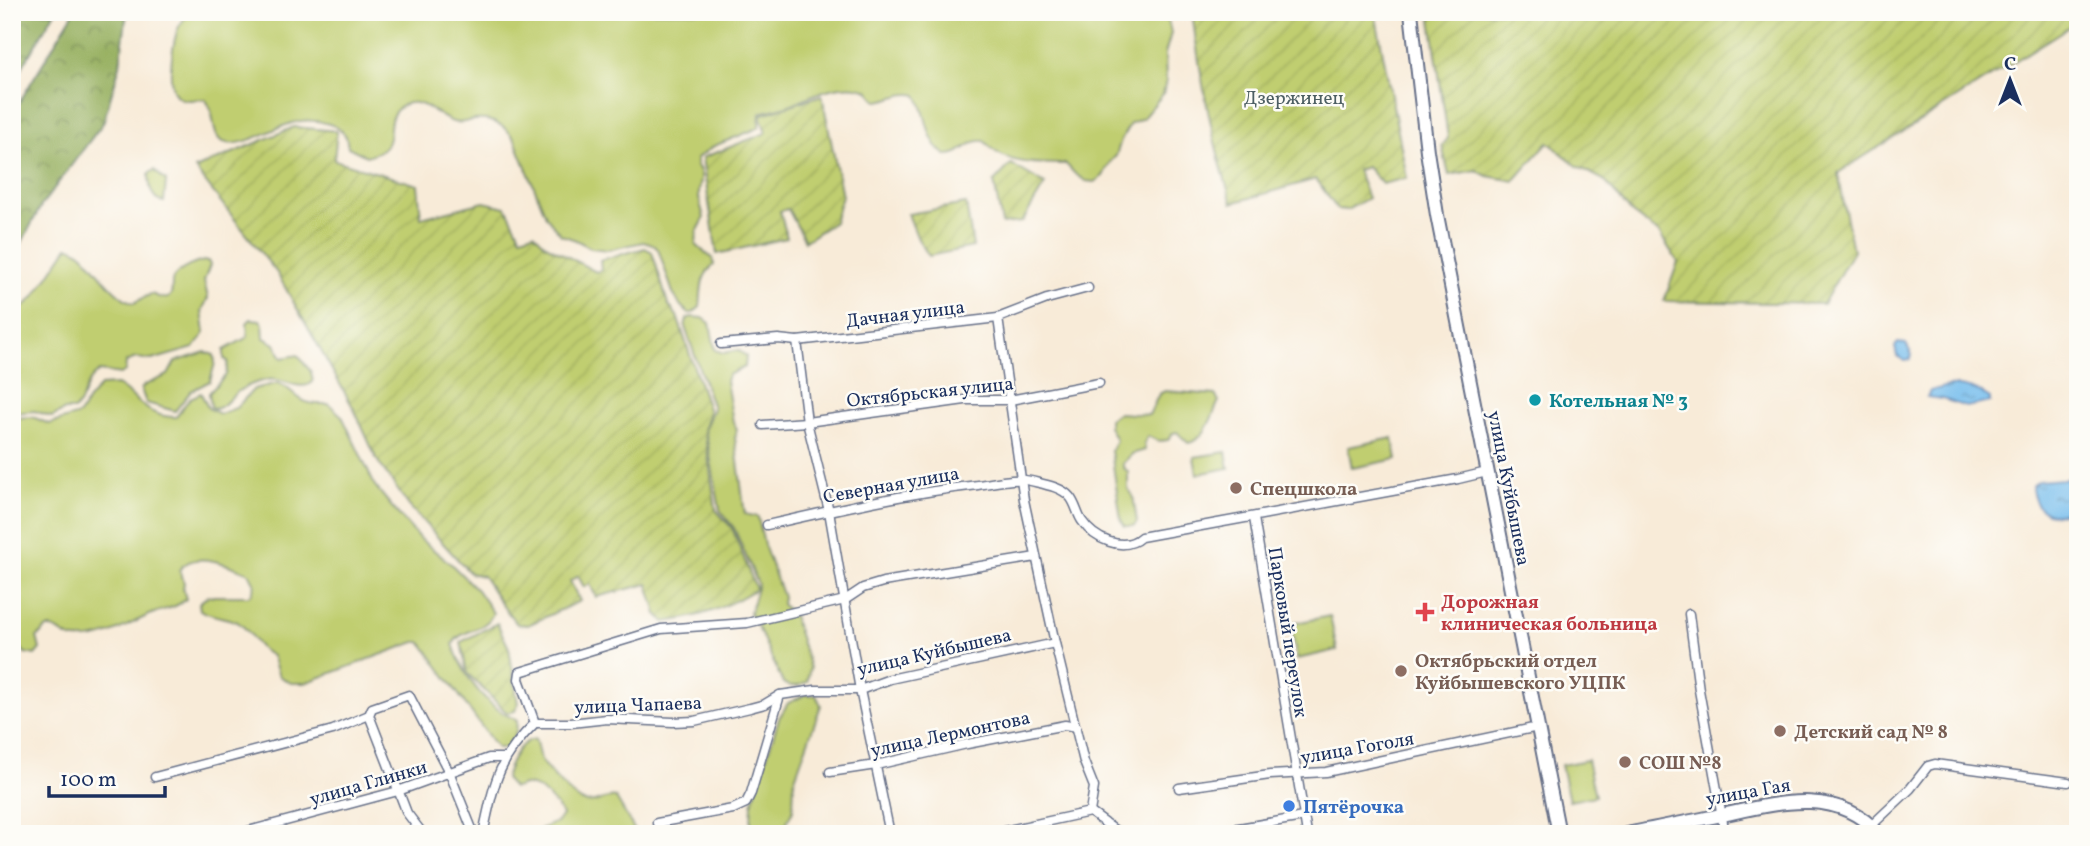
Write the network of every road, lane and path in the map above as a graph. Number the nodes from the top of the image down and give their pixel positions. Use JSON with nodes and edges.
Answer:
{"nodes":[{"id":1,"x":1411,"y":12,"type":"edge"},
{"id":2,"x":1088,"y":288,"type":"dead end"},
{"id":3,"x":998,"y":317,"type":"junction"},
{"id":4,"x":797,"y":341,"type":"junction"},
{"id":5,"x":721,"y":344,"type":"dead end"},
{"id":6,"x":1099,"y":383,"type":"dead end"},
{"id":7,"x":1010,"y":400,"type":"junction"},
{"id":8,"x":807,"y":422,"type":"junction"},
{"id":9,"x":763,"y":425,"type":"dead end"},
{"id":10,"x":1487,"y":472,"type":"junction"},
{"id":11,"x":1022,"y":480,"type":"junction"},
{"id":12,"x":829,"y":511,"type":"junction"},
{"id":13,"x":1254,"y":518,"type":"junction"},
{"id":14,"x":767,"y":525,"type":"dead end"},
{"id":15,"x":1036,"y":557,"type":"junction"},
{"id":16,"x":845,"y":600,"type":"junction"},
{"id":17,"x":1689,"y":614,"type":"dead end"},
{"id":18,"x":1055,"y":643,"type":"junction"},
{"id":19,"x":860,"y":690,"type":"junction"},
{"id":20,"x":780,"y":695,"type":"junction"},
{"id":21,"x":369,"y":715,"type":"junction"},
{"id":22,"x":535,"y":723,"type":"junction"},
{"id":23,"x":1076,"y":727,"type":"junction"},
{"id":24,"x":1538,"y":727,"type":"junction"},
{"id":25,"x":505,"y":758,"type":"junction"},
{"id":26,"x":876,"y":765,"type":"junction"},
{"id":27,"x":830,"y":772,"type":"dead end"},
{"id":28,"x":450,"y":774,"type":"junction"},
{"id":29,"x":1296,"y":774,"type":"junction"},
{"id":30,"x":155,"y":777,"type":"dead end"},
{"id":31,"x":2068,"y":782,"type":"dead end"},
{"id":32,"x":1179,"y":788,"type":"dead end"},
{"id":33,"x":398,"y":791,"type":"junction"},
{"id":34,"x":1090,"y":812,"type":"junction"},
{"id":35,"x":1722,"y":815,"type":"junction"},
{"id":36,"x":1303,"y":817,"type":"junction"},
{"id":37,"x":657,"y":823,"type":"dead end"},
{"id":38,"x":1876,"y":830,"type":"edge"},
{"id":39,"x":237,"y":834,"type":"edge"},
{"id":40,"x":423,"y":834,"type":"edge"},
{"id":41,"x":474,"y":834,"type":"edge"},
{"id":42,"x":483,"y":834,"type":"edge"},
{"id":43,"x":890,"y":834,"type":"edge"},
{"id":44,"x":990,"y":834,"type":"edge"},
{"id":45,"x":1120,"y":834,"type":"edge"},
{"id":46,"x":1204,"y":834,"type":"edge"},
{"id":47,"x":1307,"y":834,"type":"edge"},
{"id":48,"x":1559,"y":834,"type":"edge"},
{"id":49,"x":1626,"y":834,"type":"edge"},
{"id":50,"x":1725,"y":834,"type":"edge"}],
"edges":[{"from":1,"to":10,"type":"main road","name":"улица Куйбышева"},
{"from":2,"to":3,"type":"street","name":"Дачная улица"},
{"from":3,"to":4,"type":"street","name":"Дачная улица"},
{"from":3,"to":7,"type":"street"},
{"from":4,"to":5,"type":"street","name":"Дачная улица"},
{"from":4,"to":8,"type":"street"},
{"from":6,"to":7,"type":"street","name":"Октябрьская улица"},
{"from":7,"to":8,"type":"street","name":"Октябрьская улица"},
{"from":7,"to":11,"type":"street"},
{"from":8,"to":9,"type":"street","name":"Октябрьская улица"},
{"from":8,"to":12,"type":"street"},
{"from":10,"to":13,"type":"street"},
{"from":10,"to":24,"type":"main road","name":"улица Куйбышева"},
{"from":11,"to":12,"type":"street","name":"Северная улица"},
{"from":11,"to":13,"type":"street"},
{"from":11,"to":15,"type":"street"},
{"from":12,"to":14,"type":"street","name":"Северная улица"},
{"from":12,"to":16,"type":"street"},
{"from":13,"to":29,"type":"street","name":"Парковый переулок"},
{"from":15,"to":16,"type":"street"},
{"from":15,"to":18,"type":"street"},
{"from":16,"to":19,"type":"street"},
{"from":16,"to":22,"type":"street"},
{"from":17,"to":35,"type":"street"},
{"from":18,"to":19,"type":"street","name":"улица Куйбышева"},
{"from":18,"to":23,"type":"street"},
{"from":19,"to":20,"type":"street","name":"улица Куйбышева"},
{"from":19,"to":26,"type":"street"},
{"from":20,"to":22,"type":"street","name":"улица Чапаева"},
{"from":20,"to":37,"type":"street"},
{"from":21,"to":28,"type":"street"},
{"from":21,"to":30,"type":"street"},
{"from":21,"to":33,"type":"street"},
{"from":22,"to":25,"type":"street"},
{"from":23,"to":26,"type":"street","name":"улица Лермонтова"},
{"from":23,"to":34,"type":"street"},
{"from":24,"to":29,"type":"street","name":"улица Гоголя"},
{"from":24,"to":48,"type":"main road","name":"улица Куйбышева"},
{"from":25,"to":28,"type":"street","name":"улица Глинки"},
{"from":25,"to":42,"type":"street"},
{"from":26,"to":27,"type":"street","name":"улица Лермонтова"},
{"from":26,"to":43,"type":"street"},
{"from":28,"to":33,"type":"street","name":"улица Глинки"},
{"from":28,"to":41,"type":"street"},
{"from":29,"to":32,"type":"street","name":"улица Гоголя"},
{"from":29,"to":36,"type":"street","name":"Парковый переулок"},
{"from":31,"to":38,"type":"street"},
{"from":33,"to":39,"type":"street","name":"улица Глинки"},
{"from":33,"to":40,"type":"street"},
{"from":34,"to":44,"type":"street"},
{"from":34,"to":45,"type":"street"},
{"from":35,"to":38,"type":"main road","name":"улица Гая"},
{"from":35,"to":49,"type":"main road","name":"улица Гая"},
{"from":35,"to":50,"type":"street"},
{"from":36,"to":46,"type":"street"},
{"from":36,"to":47,"type":"street","name":"Парковый переулок"}]}
